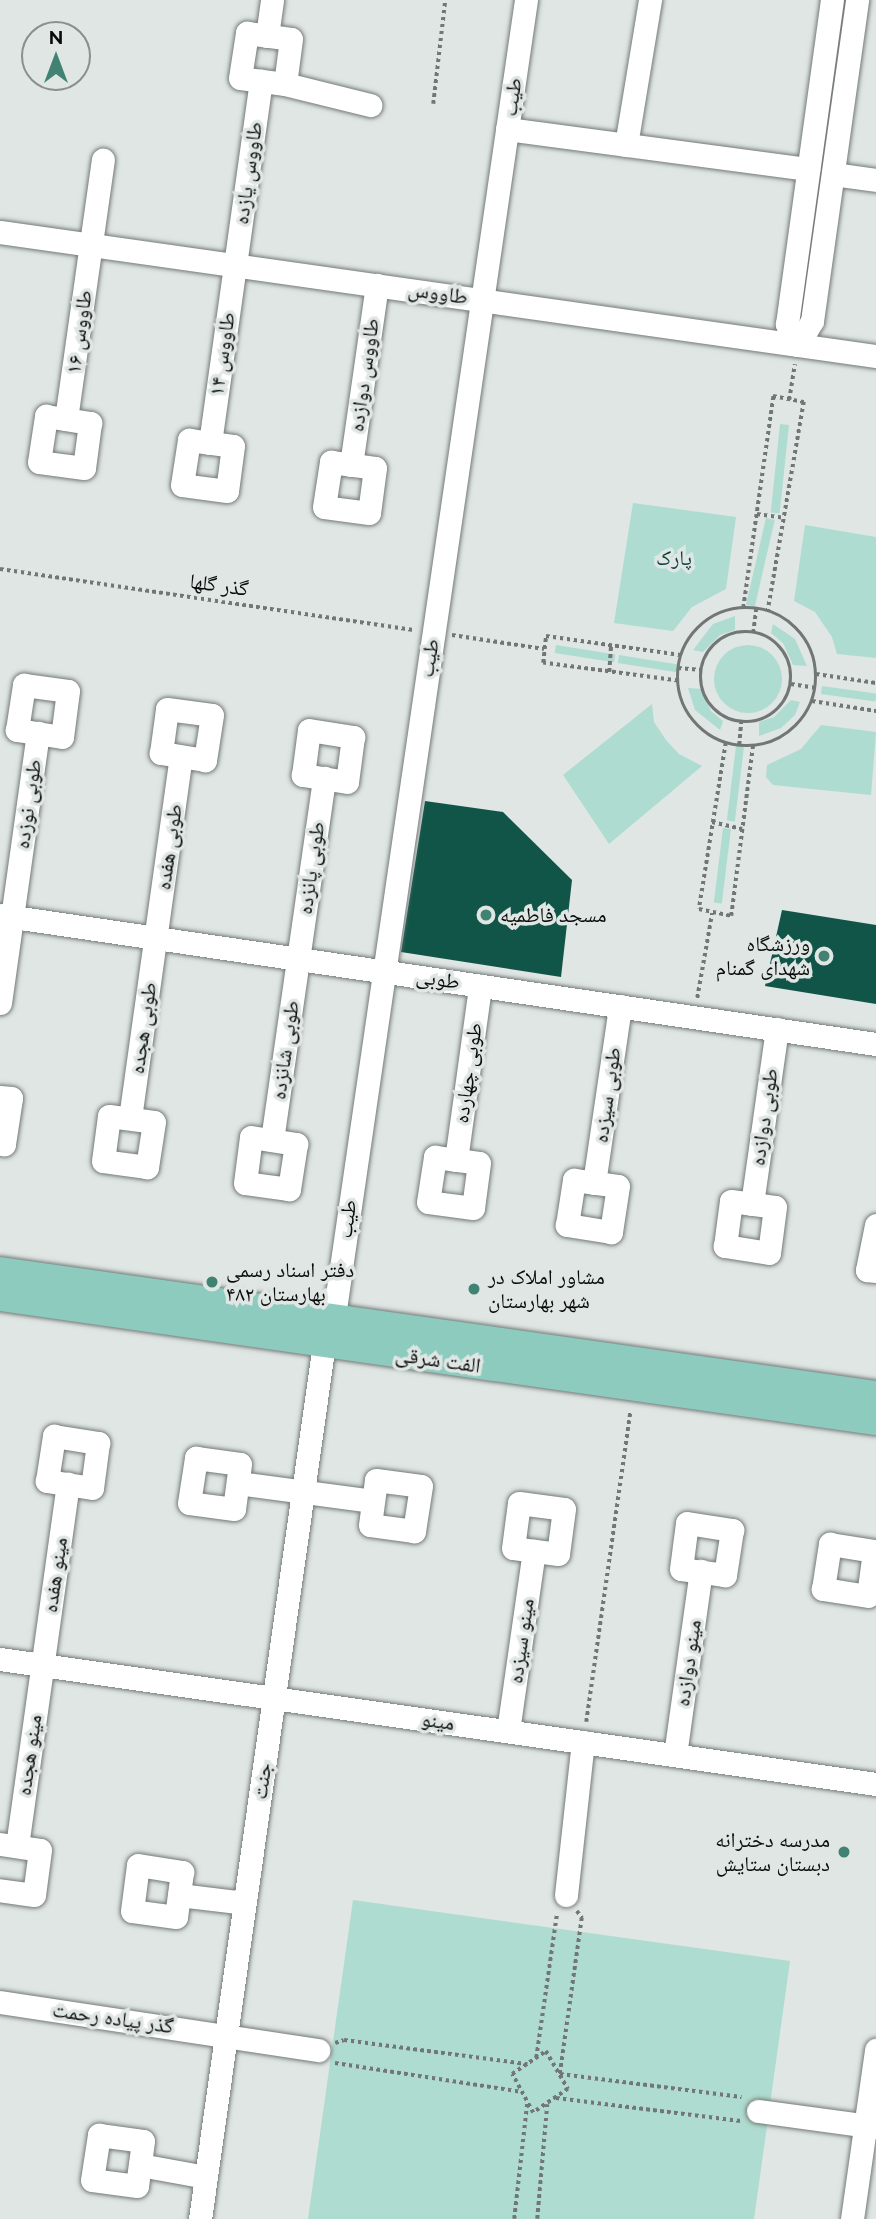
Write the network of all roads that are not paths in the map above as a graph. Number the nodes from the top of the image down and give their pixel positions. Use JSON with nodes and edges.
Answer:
{"nodes":[{"id":1,"x":272,"y":0,"type":"edge"},
{"id":2,"x":526,"y":0,"type":"edge"},
{"id":3,"x":650,"y":0,"type":"edge"},
{"id":4,"x":831,"y":0,"type":"edge"},
{"id":5,"x":863,"y":4,"type":"edge"},
{"id":6,"x":267,"y":36,"type":"junction"},
{"id":7,"x":261,"y":81,"type":"junction"},
{"id":8,"x":285,"y":84,"type":"junction"},
{"id":9,"x":370,"y":105,"type":"dead end"},
{"id":10,"x":507,"y":129,"type":"junction"},
{"id":11,"x":626,"y":145,"type":"junction"},
{"id":12,"x":103,"y":160,"type":"dead end"},
{"id":13,"x":808,"y":169,"type":"junction"},
{"id":14,"x":833,"y":174,"type":"junction"},
{"id":15,"x":876,"y":180,"type":"edge"},
{"id":16,"x":0,"y":232,"type":"edge"},
{"id":17,"x":91,"y":244,"type":"junction"},
{"id":18,"x":235,"y":265,"type":"junction"},
{"id":19,"x":377,"y":285,"type":"junction"},
{"id":20,"x":483,"y":300,"type":"junction"},
{"id":21,"x":798,"y":345,"type":"junction"},
{"id":22,"x":876,"y":356,"type":"edge"},
{"id":23,"x":66,"y":419,"type":"dead end"},
{"id":24,"x":209,"y":443,"type":"dead end"},
{"id":25,"x":351,"y":465,"type":"dead end"},
{"id":26,"x":38,"y":733,"type":"dead end"},
{"id":27,"x":181,"y":757,"type":"dead end"},
{"id":28,"x":324,"y":778,"type":"dead end"},
{"id":29,"x":6,"y":916,"type":"edge"},
{"id":30,"x":156,"y":938,"type":"junction"},
{"id":31,"x":298,"y":959,"type":"junction"},
{"id":32,"x":381,"y":971,"type":"junction"},
{"id":33,"x":480,"y":985,"type":"junction"},
{"id":34,"x":0,"y":1003,"type":"edge"},
{"id":35,"x":620,"y":1006,"type":"junction"},
{"id":36,"x":777,"y":1030,"type":"junction"},
{"id":37,"x":876,"y":1044,"type":"edge"},
{"id":38,"x":0,"y":1097,"type":"edge"},
{"id":39,"x":130,"y":1118,"type":"dead end"},
{"id":40,"x":272,"y":1140,"type":"dead end"},
{"id":41,"x":0,"y":1143,"type":"edge"},
{"id":42,"x":456,"y":1160,"type":"dead end"},
{"id":43,"x":594,"y":1183,"type":"dead end"},
{"id":44,"x":752,"y":1204,"type":"dead end"},
{"id":45,"x":876,"y":1225,"type":"edge"},
{"id":46,"x":0,"y":1270,"type":"edge"},
{"id":47,"x":876,"y":1271,"type":"edge"},
{"id":48,"x":0,"y":1297,"type":"edge"},
{"id":49,"x":334,"y":1316,"type":"junction"},
{"id":50,"x":324,"y":1343,"type":"junction"},
{"id":51,"x":876,"y":1395,"type":"edge"},
{"id":52,"x":876,"y":1421,"type":"edge"},
{"id":53,"x":238,"y":1483,"type":"dead end"},
{"id":54,"x":68,"y":1484,"type":"dead end"},
{"id":55,"x":303,"y":1492,"type":"junction"},
{"id":56,"x":373,"y":1501,"type":"dead end"},
{"id":57,"x":534,"y":1551,"type":"dead end"},
{"id":58,"x":702,"y":1571,"type":"dead end"},
{"id":59,"x":0,"y":1658,"type":"edge"},
{"id":60,"x":42,"y":1665,"type":"junction"},
{"id":61,"x":274,"y":1698,"type":"junction"},
{"id":62,"x":508,"y":1731,"type":"junction"},
{"id":63,"x":583,"y":1742,"type":"junction"},
{"id":64,"x":675,"y":1755,"type":"junction"},
{"id":65,"x":876,"y":1784,"type":"edge"},
{"id":66,"x":8,"y":1845,"type":"edge"},
{"id":67,"x":0,"y":1890,"type":"edge"},
{"id":68,"x":179,"y":1895,"type":"dead end"},
{"id":69,"x":566,"y":1895,"type":"road end"},
{"id":70,"x":245,"y":1903,"type":"junction"},
{"id":71,"x":0,"y":2002,"type":"edge"},
{"id":72,"x":226,"y":2035,"type":"junction"},
{"id":73,"x":318,"y":2050,"type":"road end"},
{"id":74,"x":876,"y":2050,"type":"edge"},
{"id":75,"x":758,"y":2111,"type":"road end"},
{"id":76,"x":871,"y":2126,"type":"edge"},
{"id":77,"x":140,"y":2165,"type":"dead end"},
{"id":78,"x":206,"y":2177,"type":"junction"},
{"id":79,"x":200,"y":2219,"type":"edge"},
{"id":80,"x":852,"y":2219,"type":"edge"}],
"edges":[{"from":1,"to":6,"type":"street"},
{"from":2,"to":10,"type":"street","name":"طیب"},
{"from":3,"to":11,"type":"street"},
{"from":4,"to":5,"type":"street"},
{"from":4,"to":13,"type":"street"},
{"from":5,"to":14,"type":"street"},
{"from":6,"to":7,"type":"street"},
{"from":6,"to":8,"type":"street"},
{"from":7,"to":8,"type":"street"},
{"from":7,"to":18,"type":"street","name":"طاووس یازده"},
{"from":8,"to":9,"type":"street"},
{"from":10,"to":11,"type":"street"},
{"from":10,"to":20,"type":"street","name":"طیب"},
{"from":11,"to":13,"type":"street"},
{"from":12,"to":17,"type":"street","name":"طاووس ۱۶"},
{"from":13,"to":21,"type":"street"},
{"from":14,"to":15,"type":"street"},
{"from":14,"to":21,"type":"street"},
{"from":16,"to":17,"type":"street","name":"طاووس"},
{"from":17,"to":18,"type":"street","name":"طاووس"},
{"from":17,"to":23,"type":"street","name":"طاووس ۱۶"},
{"from":18,"to":19,"type":"street","name":"طاووس"},
{"from":18,"to":24,"type":"street","name":"طاووس ۱۴"},
{"from":19,"to":20,"type":"street","name":"طاووس"},
{"from":19,"to":25,"type":"street","name":"طاووس دوازده"},
{"from":20,"to":21,"type":"street","name":"طاووس"},
{"from":20,"to":32,"type":"street","name":"طیب"},
{"from":21,"to":22,"type":"street","name":"طاووس"},
{"from":26,"to":29,"type":"street","name":"طوبی نوزده"},
{"from":27,"to":30,"type":"street","name":"طوبی هفده"},
{"from":28,"to":31,"type":"street","name":"طوبی پانزده"},
{"from":29,"to":30,"type":"street","name":"طوبی"},
{"from":29,"to":34,"type":"street","name":"طوبی نوزده"},
{"from":30,"to":31,"type":"street","name":"طوبی"},
{"from":30,"to":39,"type":"street","name":"طوبی هجده"},
{"from":31,"to":32,"type":"street","name":"طوبی"},
{"from":31,"to":40,"type":"street","name":"طوبی شانزده"},
{"from":32,"to":33,"type":"street","name":"طوبی"},
{"from":32,"to":49,"type":"street","name":"طیب"},
{"from":33,"to":35,"type":"street","name":"طوبی"},
{"from":33,"to":42,"type":"street","name":"طوبی چهارده"},
{"from":35,"to":36,"type":"street","name":"طوبی"},
{"from":35,"to":43,"type":"street","name":"طوبی سیزده"},
{"from":36,"to":37,"type":"street","name":"طوبی"},
{"from":36,"to":44,"type":"street","name":"طوبی دوازده"},
{"from":38,"to":41,"type":"street"},
{"from":45,"to":47,"type":"street"},
{"from":46,"to":49,"type":"main road","name":"الفت شرقی"},
{"from":48,"to":50,"type":"main road","name":"الفت شرقی"},
{"from":49,"to":51,"type":"main road","name":"الفت شرقی"},
{"from":50,"to":52,"type":"main road","name":"الفت شرقی"},
{"from":50,"to":55,"type":"street","name":"جنت"},
{"from":53,"to":55,"type":"street"},
{"from":54,"to":60,"type":"street","name":"مینو هفده"},
{"from":55,"to":56,"type":"street"},
{"from":55,"to":61,"type":"street","name":"جنت"},
{"from":57,"to":62,"type":"street","name":"مینو سیزده"},
{"from":58,"to":64,"type":"street","name":"مینو دوازده"},
{"from":59,"to":60,"type":"street","name":"مینو"},
{"from":60,"to":61,"type":"street","name":"مینو"},
{"from":60,"to":66,"type":"street","name":"مینو هجده"},
{"from":61,"to":62,"type":"street","name":"مینو"},
{"from":61,"to":70,"type":"street","name":"جنت"},
{"from":62,"to":63,"type":"street","name":"مینو"},
{"from":63,"to":64,"type":"street","name":"مینو"},
{"from":63,"to":69,"type":"street"},
{"from":64,"to":65,"type":"street","name":"مینو"},
{"from":66,"to":67,"type":"street"},
{"from":68,"to":70,"type":"street"},
{"from":70,"to":72,"type":"street","name":"جنت"},
{"from":71,"to":72,"type":"street","name":"گذر پیاده رحمت"},
{"from":72,"to":73,"type":"street","name":"گذر پیاده رحمت"},
{"from":72,"to":78,"type":"street","name":"جنت"},
{"from":74,"to":76,"type":"street"},
{"from":75,"to":76,"type":"street"},
{"from":76,"to":80,"type":"street"},
{"from":77,"to":78,"type":"street"},
{"from":78,"to":79,"type":"street","name":"جنت"}]}
